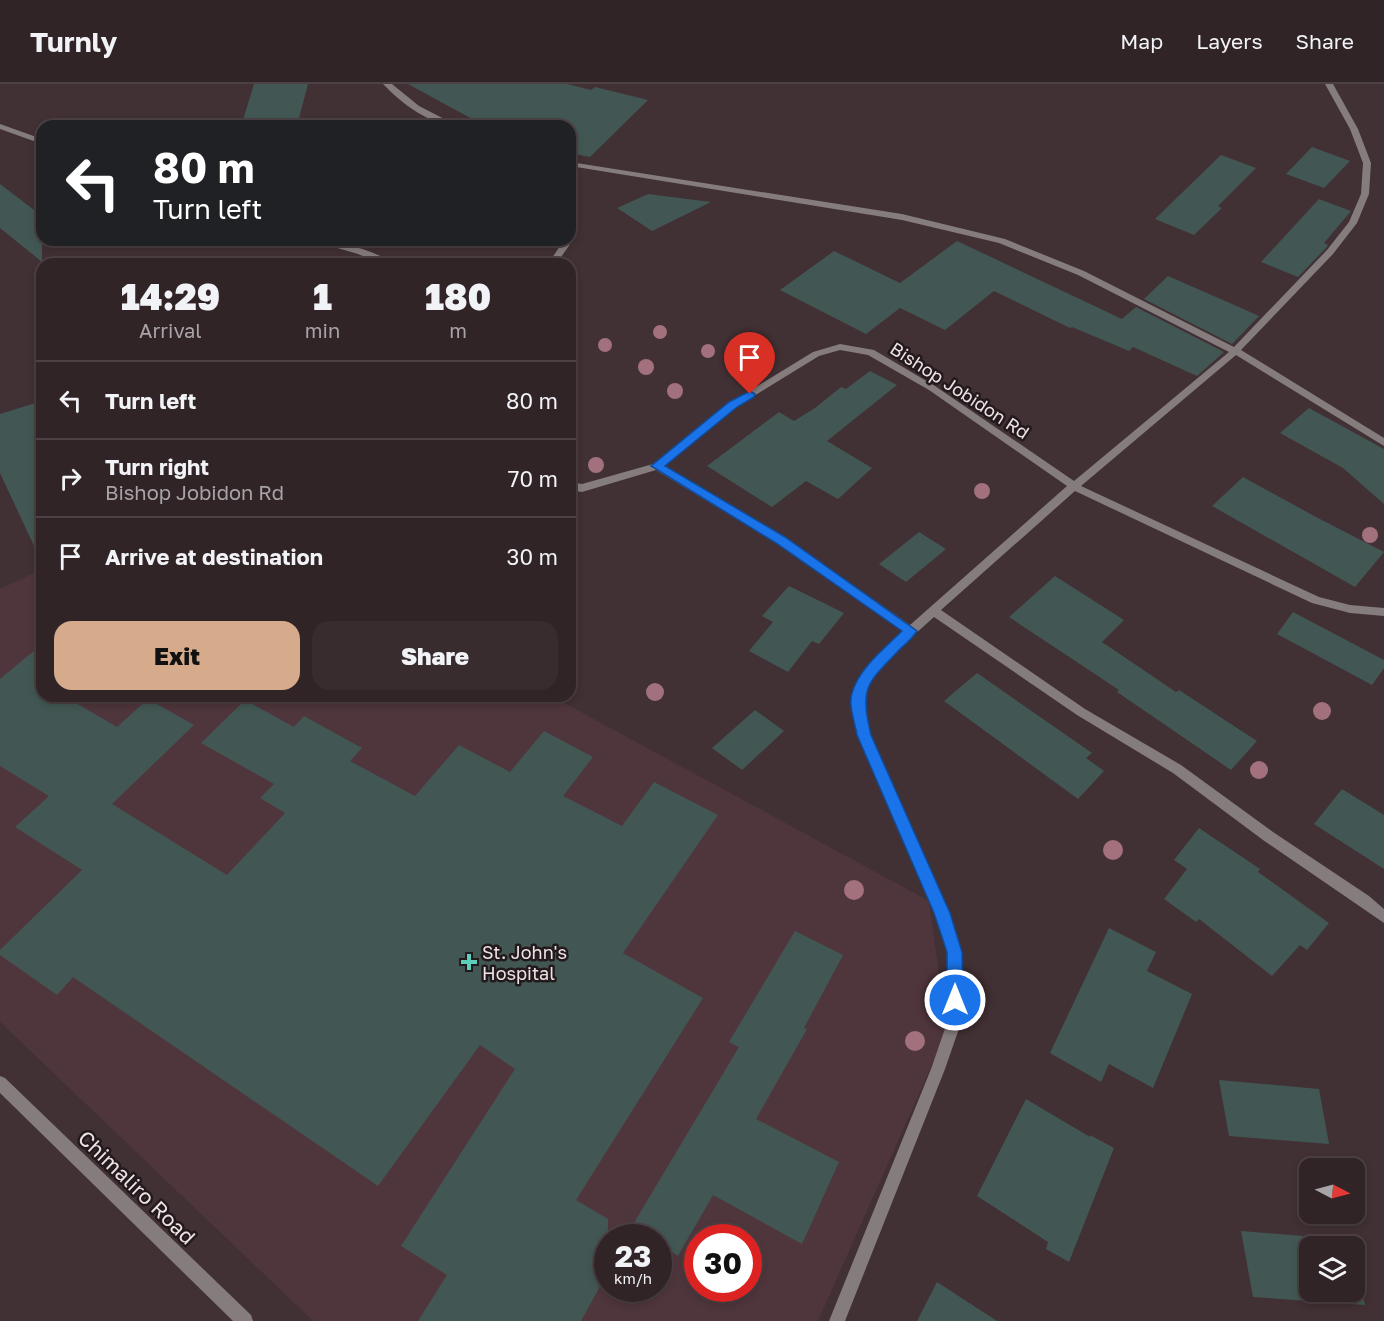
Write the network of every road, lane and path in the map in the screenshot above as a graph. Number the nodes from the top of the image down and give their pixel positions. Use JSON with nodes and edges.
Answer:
{"nodes":[{"id":1,"x":387,"y":84,"type":"edge"},
{"id":2,"x":1329,"y":84,"type":"edge"},
{"id":3,"x":441,"y":120,"type":"edge"},
{"id":4,"x":0,"y":126,"type":"edge"},
{"id":5,"x":36,"y":140,"type":"edge"},
{"id":6,"x":576,"y":165,"type":"edge"},
{"id":7,"x":338,"y":246,"type":"edge"},
{"id":8,"x":375,"y":258,"type":"edge"},
{"id":9,"x":1235,"y":351,"type":"junction"},
{"id":10,"x":1384,"y":443,"type":"edge"},
{"id":11,"x":657,"y":466,"type":"junction"},
{"id":12,"x":576,"y":487,"type":"edge"},
{"id":13,"x":1075,"y":487,"type":"junction"},
{"id":14,"x":934,"y":611,"type":"junction"},
{"id":15,"x":1384,"y":612,"type":"edge"},
{"id":16,"x":911,"y":631,"type":"junction"},
{"id":17,"x":1384,"y":917,"type":"edge"},
{"id":18,"x":0,"y":1083,"type":"edge"},
{"id":19,"x":245,"y":1321,"type":"edge"},
{"id":20,"x":837,"y":1321,"type":"edge"}],
"edges":[{"from":1,"to":3,"type":"street"},
{"from":2,"to":9,"type":"street"},
{"from":4,"to":5,"type":"street"},
{"from":6,"to":9,"type":"street"},
{"from":7,"to":8,"type":"street"},
{"from":9,"to":10,"type":"street"},
{"from":9,"to":13,"type":"street"},
{"from":11,"to":12,"type":"street","name":"Bishop Jobidon Rd"},
{"from":11,"to":13,"type":"street","name":"Bishop Jobidon Rd"},
{"from":11,"to":16,"type":"street"},
{"from":13,"to":14,"type":"street"},
{"from":13,"to":15,"type":"street","name":"Bishop Jobidon Rd"},
{"from":14,"to":16,"type":"street"},
{"from":14,"to":17,"type":"street"},
{"from":16,"to":20,"type":"street"},
{"from":18,"to":19,"type":"street","name":"Chimaliro Road"}]}
